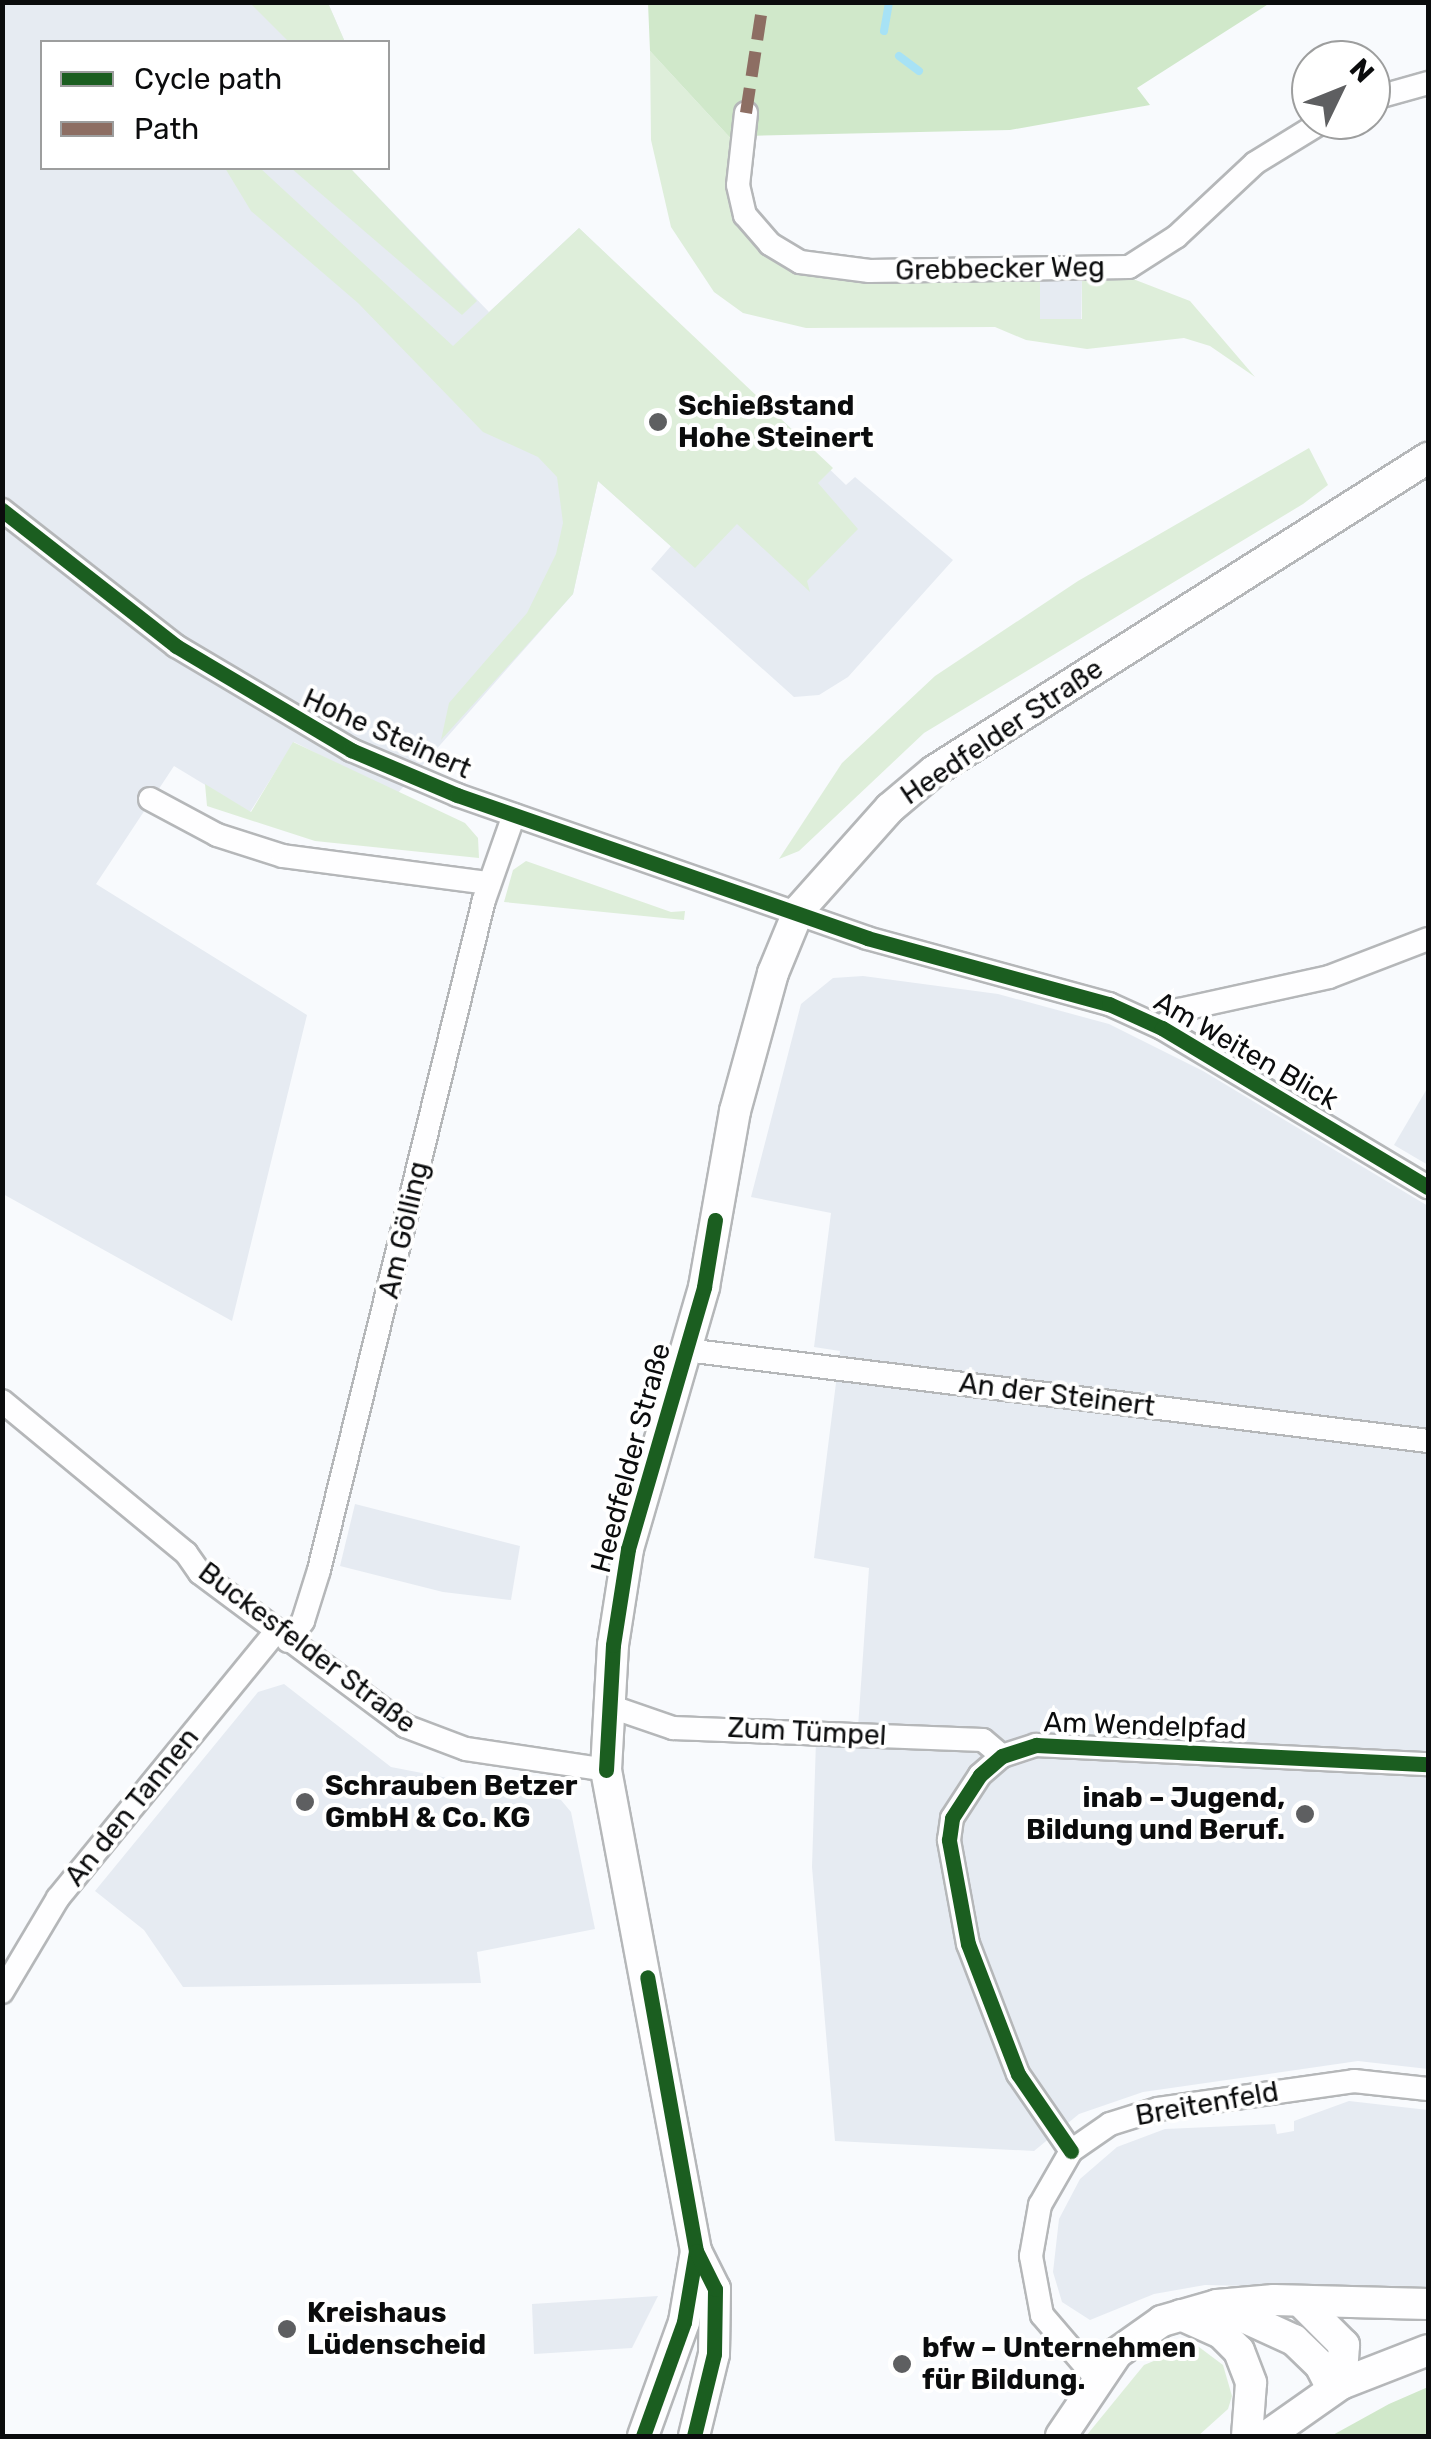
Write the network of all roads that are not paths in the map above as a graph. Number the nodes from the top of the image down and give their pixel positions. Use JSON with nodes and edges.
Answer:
{"nodes":[{"id":1,"x":1428,"y":83,"type":"edge"},
{"id":2,"x":1391,"y":93,"type":"edge"},
{"id":3,"x":746,"y":113,"type":"dead end"},
{"id":4,"x":1292,"y":140,"type":"edge"},
{"id":5,"x":1428,"y":458,"type":"edge"},
{"id":6,"x":2,"y":510,"type":"edge"},
{"id":7,"x":150,"y":799,"type":"dead end"},
{"id":8,"x":514,"y":815,"type":"junction"},
{"id":9,"x":489,"y":883,"type":"junction"},
{"id":10,"x":799,"y":910,"type":"junction"},
{"id":11,"x":1428,"y":940,"type":"edge"},
{"id":12,"x":1162,"y":1028,"type":"junction"},
{"id":13,"x":1428,"y":1187,"type":"edge"},
{"id":14,"x":686,"y":1350,"type":"junction"},
{"id":15,"x":2,"y":1402,"type":"edge"},
{"id":16,"x":1428,"y":1441,"type":"edge"},
{"id":17,"x":282,"y":1636,"type":"junction"},
{"id":18,"x":609,"y":1706,"type":"junction"},
{"id":19,"x":1002,"y":1756,"type":"junction"},
{"id":20,"x":1428,"y":1764,"type":"edge"},
{"id":21,"x":606,"y":1770,"type":"junction"},
{"id":22,"x":2,"y":1992,"type":"edge"},
{"id":23,"x":1428,"y":2089,"type":"edge"},
{"id":24,"x":1071,"y":2152,"type":"junction"},
{"id":25,"x":696,"y":2251,"type":"junction"},
{"id":26,"x":1300,"y":2302,"type":"junction"},
{"id":27,"x":1428,"y":2304,"type":"edge"},
{"id":28,"x":1216,"y":2305,"type":"junction"},
{"id":29,"x":1181,"y":2316,"type":"junction"},
{"id":30,"x":1428,"y":2350,"type":"edge"},
{"id":31,"x":1096,"y":2378,"type":"junction"},
{"id":32,"x":1336,"y":2386,"type":"junction"},
{"id":33,"x":643,"y":2436,"type":"edge"},
{"id":34,"x":694,"y":2436,"type":"edge"},
{"id":35,"x":1060,"y":2436,"type":"edge"},
{"id":36,"x":1247,"y":2436,"type":"edge"},
{"id":37,"x":1266,"y":2436,"type":"edge"}],
"edges":[{"from":1,"to":2,"type":"street"},
{"from":3,"to":4,"type":"street","name":"Grebbecker Weg"},
{"from":5,"to":10,"type":"main road","name":"Heedfelder Straße"},
{"from":6,"to":8,"type":"street","name":"Hohe Steinert"},
{"from":7,"to":9,"type":"street"},
{"from":8,"to":9,"type":"street","name":"Am Gölling"},
{"from":8,"to":10,"type":"street","name":"Hohe Steinert"},
{"from":9,"to":17,"type":"street","name":"Am Gölling"},
{"from":10,"to":12,"type":"street","name":"Am Weiten Blick"},
{"from":10,"to":14,"type":"main road","name":"Heedfelder Straße"},
{"from":11,"to":12,"type":"street","name":"Am Weiten Blick"},
{"from":12,"to":13,"type":"street","name":"Am Weiten Blick"},
{"from":14,"to":16,"type":"street","name":"An der Steinert"},
{"from":14,"to":18,"type":"main road","name":"Heedfelder Straße"},
{"from":15,"to":17,"type":"street","name":"Buckesfelder Straße"},
{"from":17,"to":21,"type":"street","name":"Buckesfelder Straße"},
{"from":17,"to":22,"type":"street","name":"An den Tannen"},
{"from":18,"to":19,"type":"street","name":"Zum Tümpel"},
{"from":18,"to":21,"type":"main road","name":"Heedfelder Straße"},
{"from":19,"to":20,"type":"street","name":"Am Wendelpfad"},
{"from":19,"to":24,"type":"street"},
{"from":21,"to":25,"type":"main road","name":"Heedfelder Straße"},
{"from":23,"to":24,"type":"street","name":"Breitenfeld"},
{"from":24,"to":31,"type":"street","name":"Breitenfeld"},
{"from":25,"to":33,"type":"main road","name":"Heedfelder Straße"},
{"from":25,"to":34,"type":"main road","name":"Heedfelder Straße"},
{"from":26,"to":27,"type":"main road"},
{"from":26,"to":28,"type":"main road"},
{"from":26,"to":32,"type":"main road"},
{"from":28,"to":29,"type":"main road"},
{"from":28,"to":32,"type":"main road"},
{"from":29,"to":31,"type":"main road"},
{"from":29,"to":36,"type":"main road"},
{"from":30,"to":32,"type":"main road"},
{"from":31,"to":35,"type":"main road"},
{"from":32,"to":37,"type":"main road"}]}
